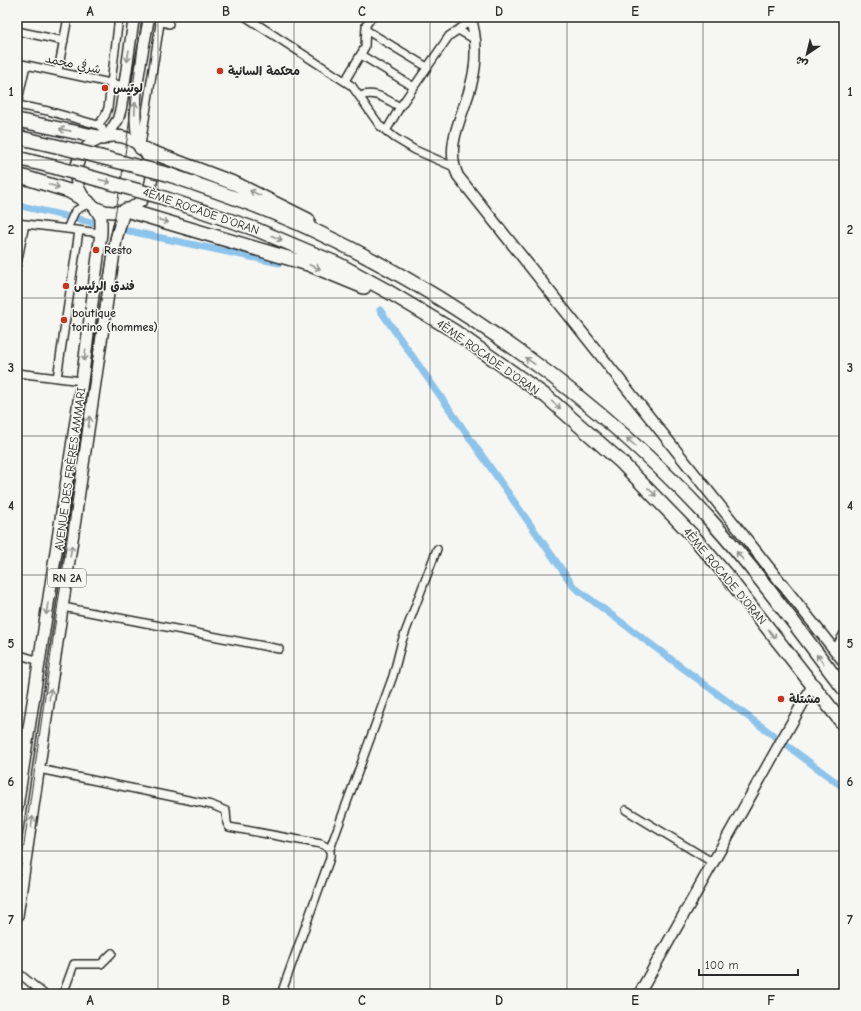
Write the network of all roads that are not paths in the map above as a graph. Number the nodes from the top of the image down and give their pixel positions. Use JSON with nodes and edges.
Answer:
{"nodes":[{"id":1,"x":68,"y":17,"type":"edge"},
{"id":2,"x":119,"y":17,"type":"edge"},
{"id":3,"x":134,"y":17,"type":"edge"},
{"id":4,"x":149,"y":17,"type":"edge"},
{"id":5,"x":246,"y":17,"type":"edge"},
{"id":6,"x":372,"y":17,"type":"edge"},
{"id":7,"x":470,"y":18,"type":"edge"},
{"id":8,"x":160,"y":19,"type":"edge"},
{"id":9,"x":169,"y":24,"type":"dead end"},
{"id":10,"x":366,"y":30,"type":"junction"},
{"id":11,"x":458,"y":30,"type":"junction"},
{"id":12,"x":17,"y":31,"type":"edge"},
{"id":13,"x":474,"y":39,"type":"junction"},
{"id":14,"x":64,"y":41,"type":"junction"},
{"id":15,"x":361,"y":55,"type":"junction"},
{"id":16,"x":17,"y":63,"type":"edge"},
{"id":17,"x":26,"y":64,"type":"junction"},
{"id":18,"x":427,"y":67,"type":"junction"},
{"id":19,"x":58,"y":71,"type":"junction"},
{"id":20,"x":346,"y":81,"type":"junction"},
{"id":21,"x":112,"y":83,"type":"junction"},
{"id":22,"x":124,"y":86,"type":"junction"},
{"id":23,"x":414,"y":87,"type":"junction"},
{"id":24,"x":360,"y":96,"type":"junction"},
{"id":25,"x":400,"y":108,"type":"junction"},
{"id":26,"x":17,"y":120,"type":"edge"},
{"id":27,"x":98,"y":125,"type":"junction"},
{"id":28,"x":386,"y":131,"type":"junction"},
{"id":29,"x":17,"y":137,"type":"edge"},
{"id":30,"x":105,"y":137,"type":"junction"},
{"id":31,"x":140,"y":147,"type":"junction"},
{"id":32,"x":17,"y":158,"type":"edge"},
{"id":33,"x":454,"y":167,"type":"junction"},
{"id":34,"x":17,"y":175,"type":"edge"},
{"id":35,"x":90,"y":204,"type":"junction"},
{"id":36,"x":125,"y":210,"type":"junction"},
{"id":37,"x":17,"y":222,"type":"edge"},
{"id":38,"x":25,"y":224,"type":"junction"},
{"id":39,"x":102,"y":228,"type":"junction"},
{"id":40,"x":68,"y":229,"type":"junction"},
{"id":41,"x":79,"y":231,"type":"junction"},
{"id":42,"x":17,"y":264,"type":"edge"},
{"id":43,"x":422,"y":289,"type":"junction"},
{"id":44,"x":454,"y":331,"type":"junction"},
{"id":45,"x":17,"y":373,"type":"edge"},
{"id":46,"x":57,"y":378,"type":"junction"},
{"id":47,"x":82,"y":381,"type":"junction"},
{"id":48,"x":437,"y":549,"type":"dead end"},
{"id":49,"x":63,"y":607,"type":"junction"},
{"id":50,"x":844,"y":634,"type":"edge"},
{"id":51,"x":278,"y":649,"type":"dead end"},
{"id":52,"x":835,"y":650,"type":"junction"},
{"id":53,"x":17,"y":654,"type":"edge"},
{"id":54,"x":39,"y":661,"type":"junction"},
{"id":55,"x":844,"y":662,"type":"edge"},
{"id":56,"x":812,"y":685,"type":"junction"},
{"id":57,"x":844,"y":689,"type":"edge"},
{"id":58,"x":844,"y":725,"type":"edge"},
{"id":59,"x":39,"y":769,"type":"junction"},
{"id":60,"x":17,"y":806,"type":"edge"},
{"id":61,"x":626,"y":810,"type":"dead end"},
{"id":62,"x":330,"y":849,"type":"junction"},
{"id":63,"x":712,"y":862,"type":"junction"},
{"id":64,"x":17,"y":916,"type":"edge"},
{"id":65,"x":112,"y":953,"type":"dead end"},
{"id":66,"x":18,"y":974,"type":"edge"},
{"id":67,"x":44,"y":994,"type":"edge"},
{"id":68,"x":63,"y":994,"type":"edge"},
{"id":69,"x":281,"y":994,"type":"edge"},
{"id":70,"x":639,"y":994,"type":"edge"}],
"edges":[{"from":1,"to":14,"type":"street"},
{"from":2,"to":21,"type":"street"},
{"from":3,"to":22,"type":"main road","one_way":true},
{"from":31,"to":4,"type":"main road","one_way":true},
{"from":5,"to":20,"type":"street"},
{"from":6,"to":10,"type":"street"},
{"from":7,"to":11,"type":"street"},
{"from":7,"to":13,"type":"main road"},
{"from":8,"to":9,"type":"street"},
{"from":8,"to":31,"type":"street"},
{"from":10,"to":15,"type":"street"},
{"from":10,"to":18,"type":"street"},
{"from":11,"to":13,"type":"street"},
{"from":11,"to":18,"type":"street"},
{"from":12,"to":14,"type":"street"},
{"from":13,"to":33,"type":"main road"},
{"from":14,"to":19,"type":"street"},
{"from":15,"to":20,"type":"street"},
{"from":15,"to":23,"type":"street"},
{"from":16,"to":17,"type":"street","name":"شرفي محمد"},
{"from":17,"to":19,"type":"street","name":"شرفي محمد"},
{"from":17,"to":27,"type":"street"},
{"from":18,"to":23,"type":"street"},
{"from":19,"to":21,"type":"street","name":"شرفي محمد"},
{"from":20,"to":24,"type":"street"},
{"from":21,"to":22,"type":"street","name":"شرفي محمد"},
{"from":21,"to":27,"type":"street"},
{"from":22,"to":30,"type":"main road"},
{"from":23,"to":25,"type":"street"},
{"from":24,"to":25,"type":"street"},
{"from":24,"to":28,"type":"street"},
{"from":25,"to":28,"type":"street"},
{"from":30,"to":26,"type":"highway","one_way":true},
{"from":27,"to":30,"type":"street"},
{"from":28,"to":33,"type":"street"},
{"from":29,"to":43,"type":"highway","name":"4ÈME ROCADE D'ORAN","bridge":true},
{"from":30,"to":31,"type":"main road"},
{"from":30,"to":35,"type":"main road"},
{"from":31,"to":36,"type":"main road"},
{"from":43,"to":31,"type":"highway","one_way":true},
{"from":32,"to":44,"type":"highway","name":"4ÈME ROCADE D'ORAN","one_way":true,"bridge":true},
{"from":33,"to":52,"type":"main road"},
{"from":34,"to":35,"type":"highway","one_way":true},
{"from":35,"to":36,"type":"main road"},
{"from":35,"to":39,"type":"main road"},
{"from":35,"to":40,"type":"street"},
{"from":36,"to":44,"type":"highway","one_way":true},
{"from":49,"to":36,"type":"main road","name":"AVENUE DES FRÈRES AMMARI","number":"RN 2A","one_way":true},
{"from":37,"to":38,"type":"street"},
{"from":38,"to":40,"type":"street"},
{"from":38,"to":42,"type":"street"},
{"from":39,"to":41,"type":"street"},
{"from":39,"to":47,"type":"main road","name":"AVENUE DES FRÈRES AMMARI","number":"RN 2A","one_way":true},
{"from":40,"to":41,"type":"street"},
{"from":41,"to":46,"type":"street"},
{"from":57,"to":43,"type":"highway","name":"4ÈME ROCADE D'ORAN","one_way":true},
{"from":44,"to":56,"type":"highway","name":"4ÈME ROCADE D'ORAN","one_way":true},
{"from":45,"to":46,"type":"street"},
{"from":46,"to":47,"type":"street"},
{"from":47,"to":54,"type":"main road","name":"AVENUE DES FRÈRES AMMARI","number":"RN 2A","one_way":true},
{"from":48,"to":62,"type":"street"},
{"from":49,"to":51,"type":"street"},
{"from":59,"to":49,"type":"main road","name":"AVENUE DES FRÈRES AMMARI","number":"RN 2A","one_way":true},
{"from":50,"to":52,"type":"street"},
{"from":52,"to":55,"type":"main road"},
{"from":53,"to":54,"type":"street"},
{"from":54,"to":60,"type":"main road","name":"AVENUE DES FRÈRES AMMARI","number":"RN 2A"},
{"from":56,"to":58,"type":"highway","name":"4ÈME ROCADE D'ORAN"},
{"from":56,"to":63,"type":"main road"},
{"from":59,"to":62,"type":"street"},
{"from":64,"to":59,"type":"main road","name":"AVENUE DES FRÈRES AMMARI","number":"RN 2A","one_way":true},
{"from":61,"to":63,"type":"street"},
{"from":62,"to":69,"type":"street"},
{"from":63,"to":70,"type":"main road"},
{"from":65,"to":68,"type":"street"},
{"from":66,"to":67,"type":"street"}]}
